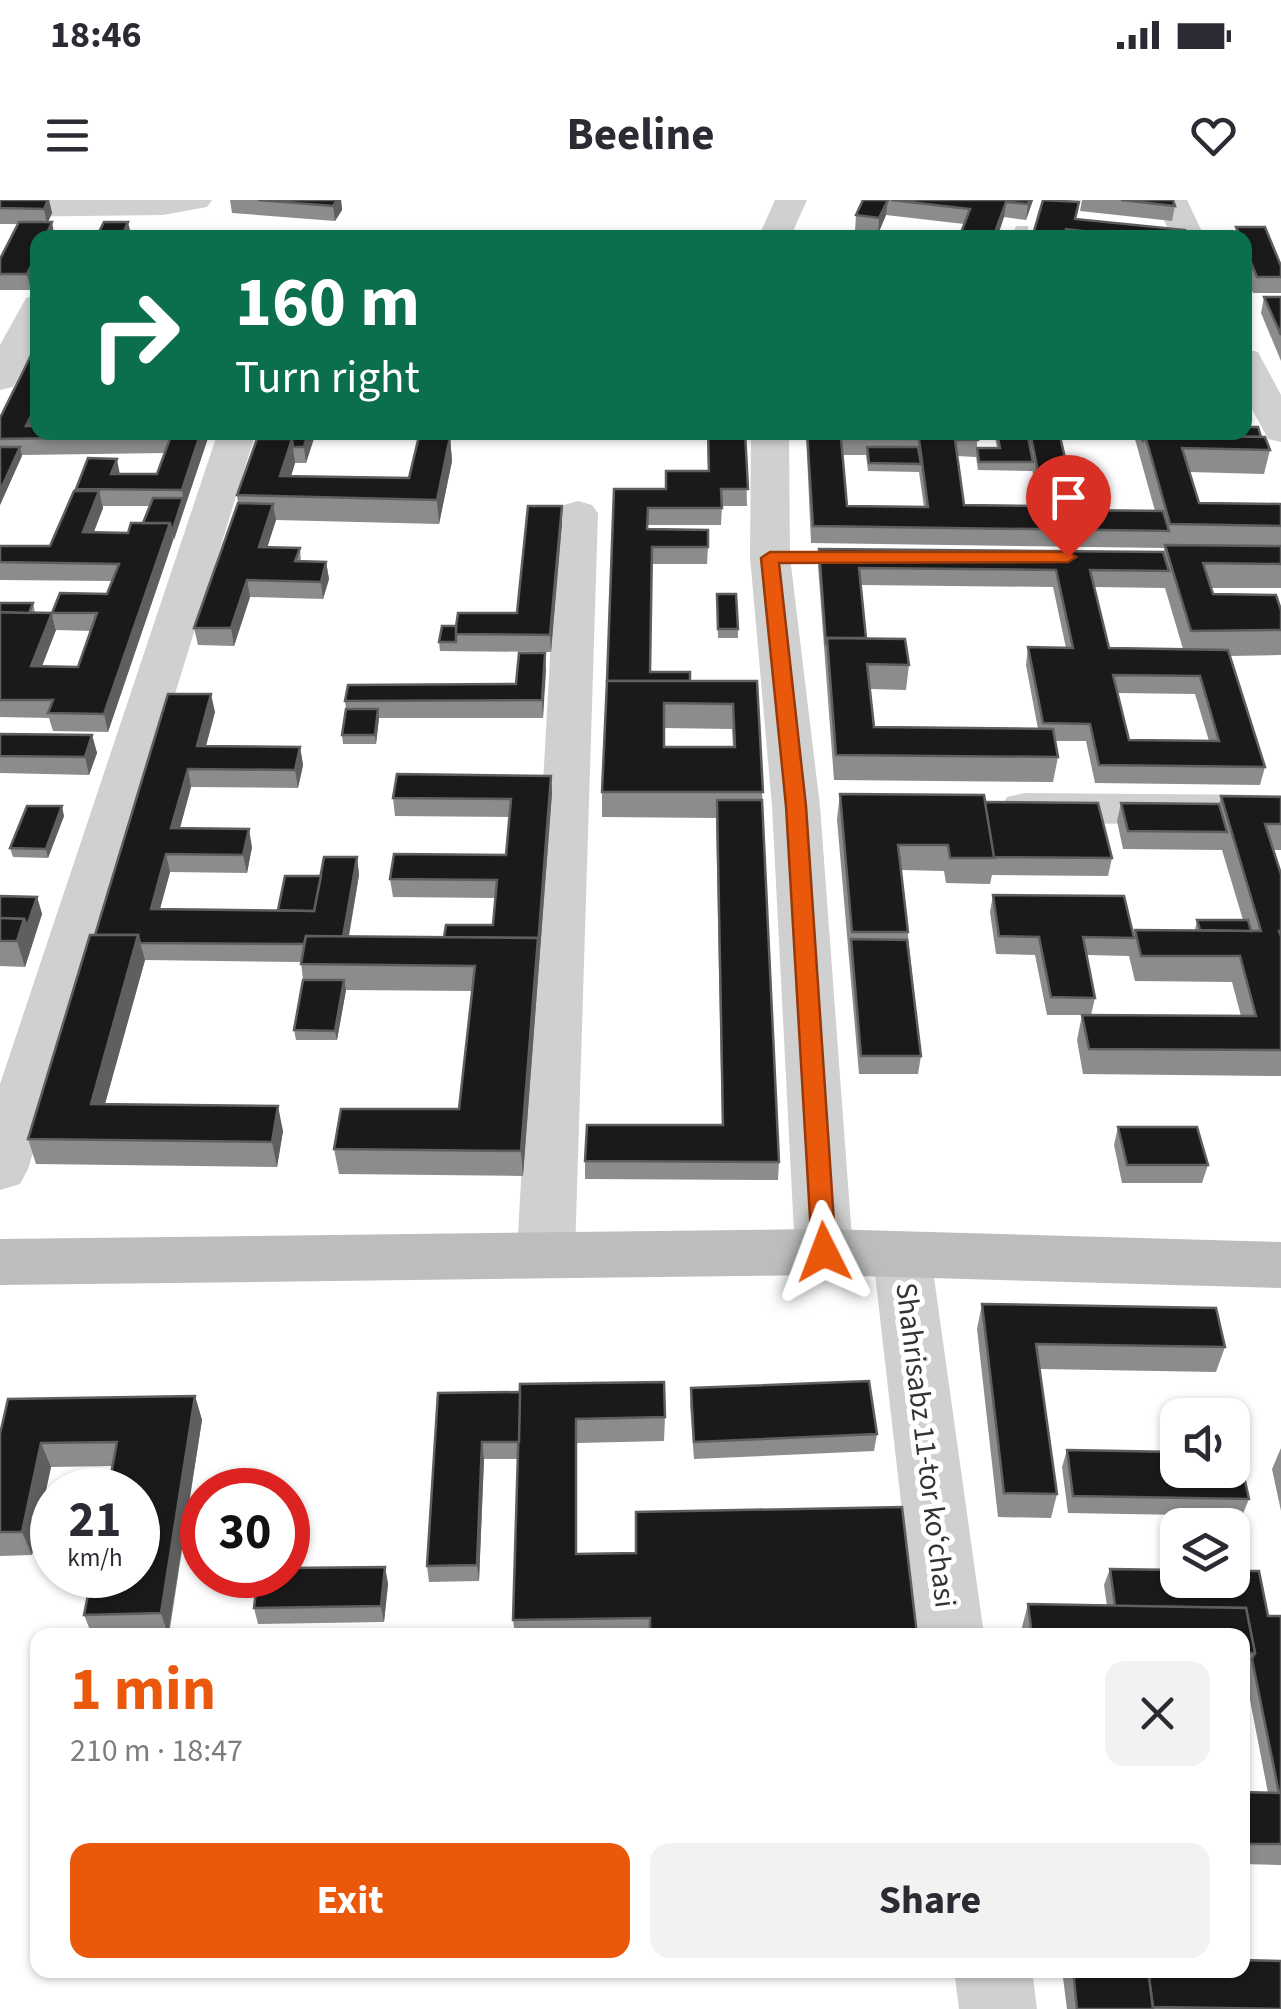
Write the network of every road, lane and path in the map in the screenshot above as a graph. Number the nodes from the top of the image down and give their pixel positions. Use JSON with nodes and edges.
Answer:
{"nodes":[{"id":1,"x":196,"y":200,"type":"edge"},
{"id":2,"x":791,"y":200,"type":"edge"},
{"id":3,"x":1172,"y":200,"type":"edge"},
{"id":4,"x":0,"y":206,"type":"edge"},
{"id":5,"x":87,"y":207,"type":"junction"},
{"id":6,"x":76,"y":230,"type":"edge"},
{"id":7,"x":778,"y":230,"type":"edge"},
{"id":8,"x":1185,"y":230,"type":"edge"},
{"id":9,"x":30,"y":321,"type":"edge"},
{"id":10,"x":1252,"y":374,"type":"edge"},
{"id":11,"x":0,"y":379,"type":"edge"},
{"id":12,"x":1281,"y":431,"type":"edge"},
{"id":13,"x":234,"y":440,"type":"edge"},
{"id":14,"x":771,"y":440,"type":"edge"},
{"id":15,"x":578,"y":513,"type":"dead end"},
{"id":16,"x":971,"y":808,"type":"edge"},
{"id":17,"x":1281,"y":810,"type":"edge"},
{"id":18,"x":0,"y":1169,"type":"edge"},
{"id":19,"x":824,"y":1252,"type":"junction"},
{"id":20,"x":546,"y":1253,"type":"junction"},
{"id":21,"x":902,"y":1256,"type":"junction"},
{"id":22,"x":0,"y":1262,"type":"edge"},
{"id":23,"x":1281,"y":1265,"type":"edge"},
{"id":24,"x":949,"y":1628,"type":"edge"},
{"id":25,"x":993,"y":1978,"type":"edge"},
{"id":26,"x":998,"y":2009,"type":"edge"}],
"edges":[{"from":1,"to":5,"type":"street"},
{"from":2,"to":7,"type":"street"},
{"from":3,"to":8,"type":"street"},
{"from":4,"to":5,"type":"street"},
{"from":5,"to":6,"type":"street"},
{"from":9,"to":11,"type":"street"},
{"from":10,"to":12,"type":"street"},
{"from":13,"to":18,"type":"street"},
{"from":14,"to":19,"type":"street"},
{"from":15,"to":20,"type":"street"},
{"from":16,"to":17,"type":"street"},
{"from":19,"to":20,"type":"street"},
{"from":19,"to":21,"type":"street"},
{"from":20,"to":22,"type":"street"},
{"from":21,"to":23,"type":"street"},
{"from":21,"to":24,"type":"street","name":"Shahrisabz 11-tor koʻchasi"},
{"from":25,"to":26,"type":"street"}]}
